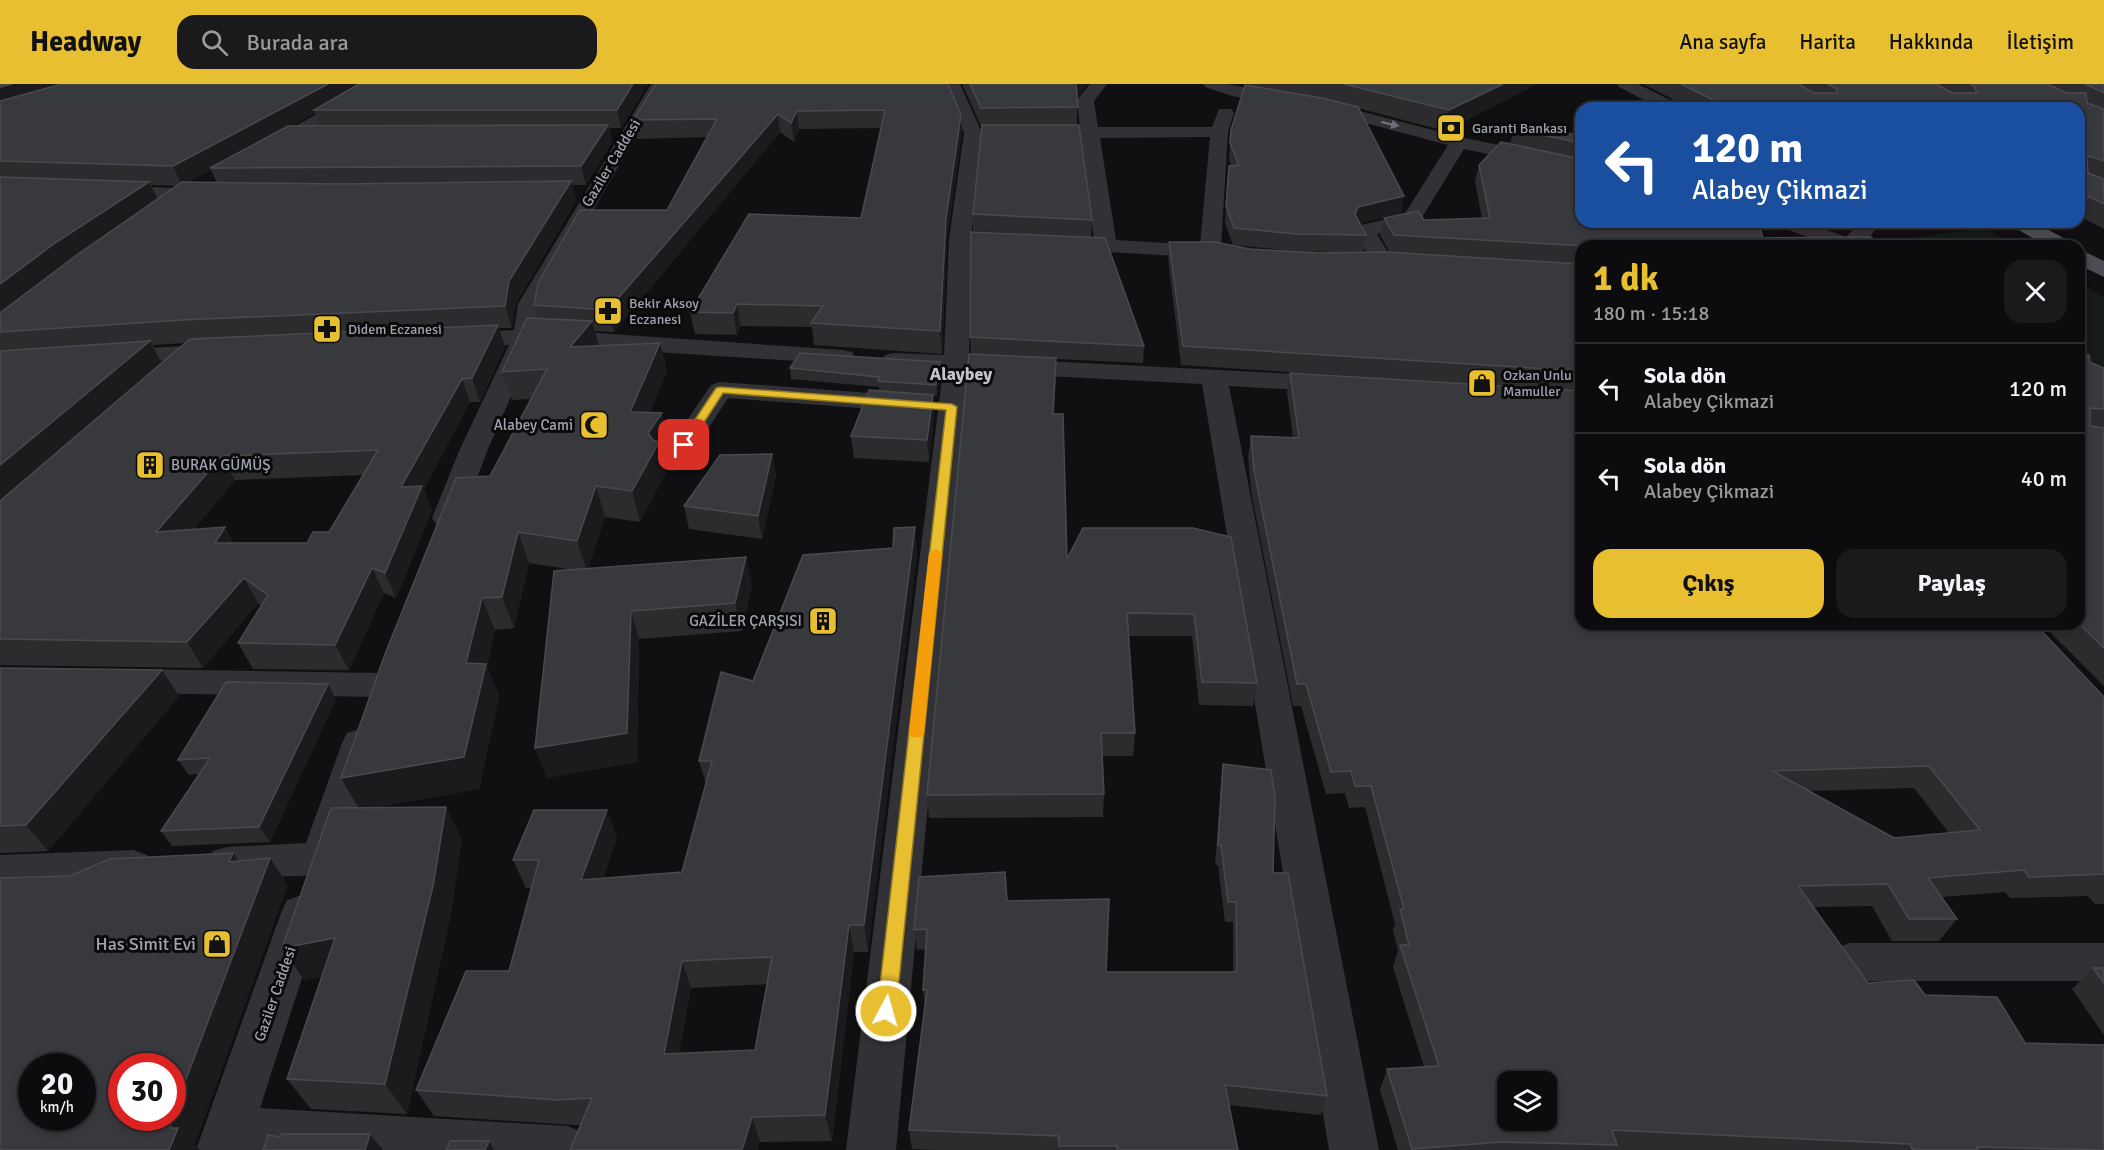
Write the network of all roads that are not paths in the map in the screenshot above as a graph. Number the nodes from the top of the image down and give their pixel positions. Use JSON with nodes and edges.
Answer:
{"nodes":[{"id":1,"x":383,"y":84,"type":"edge"},
{"id":2,"x":659,"y":84,"type":"edge"},
{"id":3,"x":952,"y":84,"type":"edge"},
{"id":4,"x":1099,"y":84,"type":"edge"},
{"id":5,"x":1210,"y":84,"type":"edge"},
{"id":6,"x":1625,"y":84,"type":"edge"},
{"id":7,"x":1232,"y":91,"type":"junction"},
{"id":8,"x":1660,"y":102,"type":"edge"},
{"id":9,"x":1219,"y":132,"type":"junction"},
{"id":10,"x":1021,"y":133,"type":"edge"},
{"id":11,"x":1091,"y":133,"type":"junction"},
{"id":12,"x":290,"y":136,"type":"junction"},
{"id":13,"x":325,"y":136,"type":"edge"},
{"id":14,"x":1459,"y":142,"type":"junction"},
{"id":15,"x":249,"y":159,"type":"edge"},
{"id":16,"x":1575,"y":167,"type":"edge"},
{"id":17,"x":218,"y":177,"type":"edge"},
{"id":18,"x":93,"y":191,"type":"edge"},
{"id":19,"x":187,"y":194,"type":"junction"},
{"id":20,"x":226,"y":195,"type":"edge"},
{"id":21,"x":159,"y":212,"type":"edge"},
{"id":22,"x":1802,"y":228,"type":"edge"},
{"id":23,"x":1866,"y":228,"type":"edge"},
{"id":24,"x":2030,"y":228,"type":"edge"},
{"id":25,"x":1834,"y":240,"type":"edge"},
{"id":26,"x":1856,"y":240,"type":"edge"},
{"id":27,"x":2050,"y":240,"type":"edge"},
{"id":28,"x":1038,"y":243,"type":"edge"},
{"id":29,"x":1106,"y":246,"type":"junction"},
{"id":30,"x":1210,"y":251,"type":"junction"},
{"id":31,"x":1238,"y":256,"type":"edge"},
{"id":32,"x":2085,"y":259,"type":"edge"},
{"id":33,"x":1404,"y":263,"type":"edge"},
{"id":34,"x":2104,"y":270,"type":"edge"},
{"id":35,"x":535,"y":337,"type":"junction"},
{"id":36,"x":431,"y":341,"type":"edge"},
{"id":37,"x":242,"y":350,"type":"edge"},
{"id":38,"x":194,"y":352,"type":"junction"},
{"id":39,"x":769,"y":352,"type":"junction"},
{"id":40,"x":91,"y":358,"type":"edge"},
{"id":41,"x":956,"y":364,"type":"junction"},
{"id":42,"x":1214,"y":376,"type":"junction"},
{"id":43,"x":161,"y":382,"type":"edge"},
{"id":44,"x":1356,"y":386,"type":"edge"},
{"id":45,"x":747,"y":392,"type":"junction"},
{"id":46,"x":952,"y":407,"type":"junction"},
{"id":47,"x":672,"y":463,"type":"dead end"},
{"id":48,"x":436,"y":545,"type":"edge"},
{"id":49,"x":393,"y":653,"type":"edge"},
{"id":50,"x":95,"y":680,"type":"edge"},
{"id":51,"x":380,"y":685,"type":"junction"},
{"id":52,"x":321,"y":859,"type":"junction"},
{"id":53,"x":0,"y":872,"type":"edge"},
{"id":54,"x":1849,"y":962,"type":"edge"},
{"id":55,"x":2104,"y":962,"type":"edge"},
{"id":56,"x":225,"y":1140,"type":"edge"},
{"id":57,"x":567,"y":1150,"type":"edge"},
{"id":58,"x":871,"y":1150,"type":"edge"},
{"id":59,"x":1354,"y":1150,"type":"edge"}],
"edges":[{"from":1,"to":12,"type":"street"},
{"from":2,"to":35,"type":"street","name":"Gaziler Caddesi"},
{"from":3,"to":41,"type":"street"},
{"from":4,"to":11,"type":"street"},
{"from":5,"to":7,"type":"street"},
{"from":6,"to":8,"type":"street"},
{"from":7,"to":9,"type":"street"},
{"from":7,"to":14,"type":"street","one_way":true},
{"from":9,"to":11,"type":"street"},
{"from":9,"to":30,"type":"street"},
{"from":10,"to":11,"type":"street"},
{"from":11,"to":29,"type":"street"},
{"from":12,"to":13,"type":"street"},
{"from":12,"to":15,"type":"street"},
{"from":14,"to":16,"type":"street"},
{"from":14,"to":33,"type":"street"},
{"from":17,"to":19,"type":"street"},
{"from":18,"to":19,"type":"street"},
{"from":19,"to":20,"type":"street"},
{"from":19,"to":21,"type":"street"},
{"from":22,"to":25,"type":"street"},
{"from":23,"to":26,"type":"street"},
{"from":24,"to":27,"type":"main road"},
{"from":28,"to":29,"type":"street"},
{"from":29,"to":30,"type":"street"},
{"from":30,"to":31,"type":"street"},
{"from":32,"to":34,"type":"main road"},
{"from":35,"to":36,"type":"street"},
{"from":35,"to":39,"type":"street"},
{"from":35,"to":48,"type":"street","name":"Gaziler Caddesi"},
{"from":37,"to":38,"type":"street"},
{"from":38,"to":40,"type":"street"},
{"from":38,"to":43,"type":"street"},
{"from":39,"to":41,"type":"street"},
{"from":39,"to":45,"type":"street"},
{"from":41,"to":42,"type":"street"},
{"from":41,"to":46,"type":"street"},
{"from":42,"to":44,"type":"street"},
{"from":42,"to":59,"type":"street"},
{"from":45,"to":46,"type":"street"},
{"from":45,"to":47,"type":"street"},
{"from":46,"to":58,"type":"street"},
{"from":49,"to":51,"type":"street","name":"Gaziler Caddesi"},
{"from":50,"to":51,"type":"street"},
{"from":51,"to":52,"type":"street","name":"Gaziler Caddesi"},
{"from":52,"to":53,"type":"street"},
{"from":52,"to":56,"type":"street","name":"Gaziler Caddesi"},
{"from":54,"to":55,"type":"street"},
{"from":56,"to":57,"type":"street"}]}
